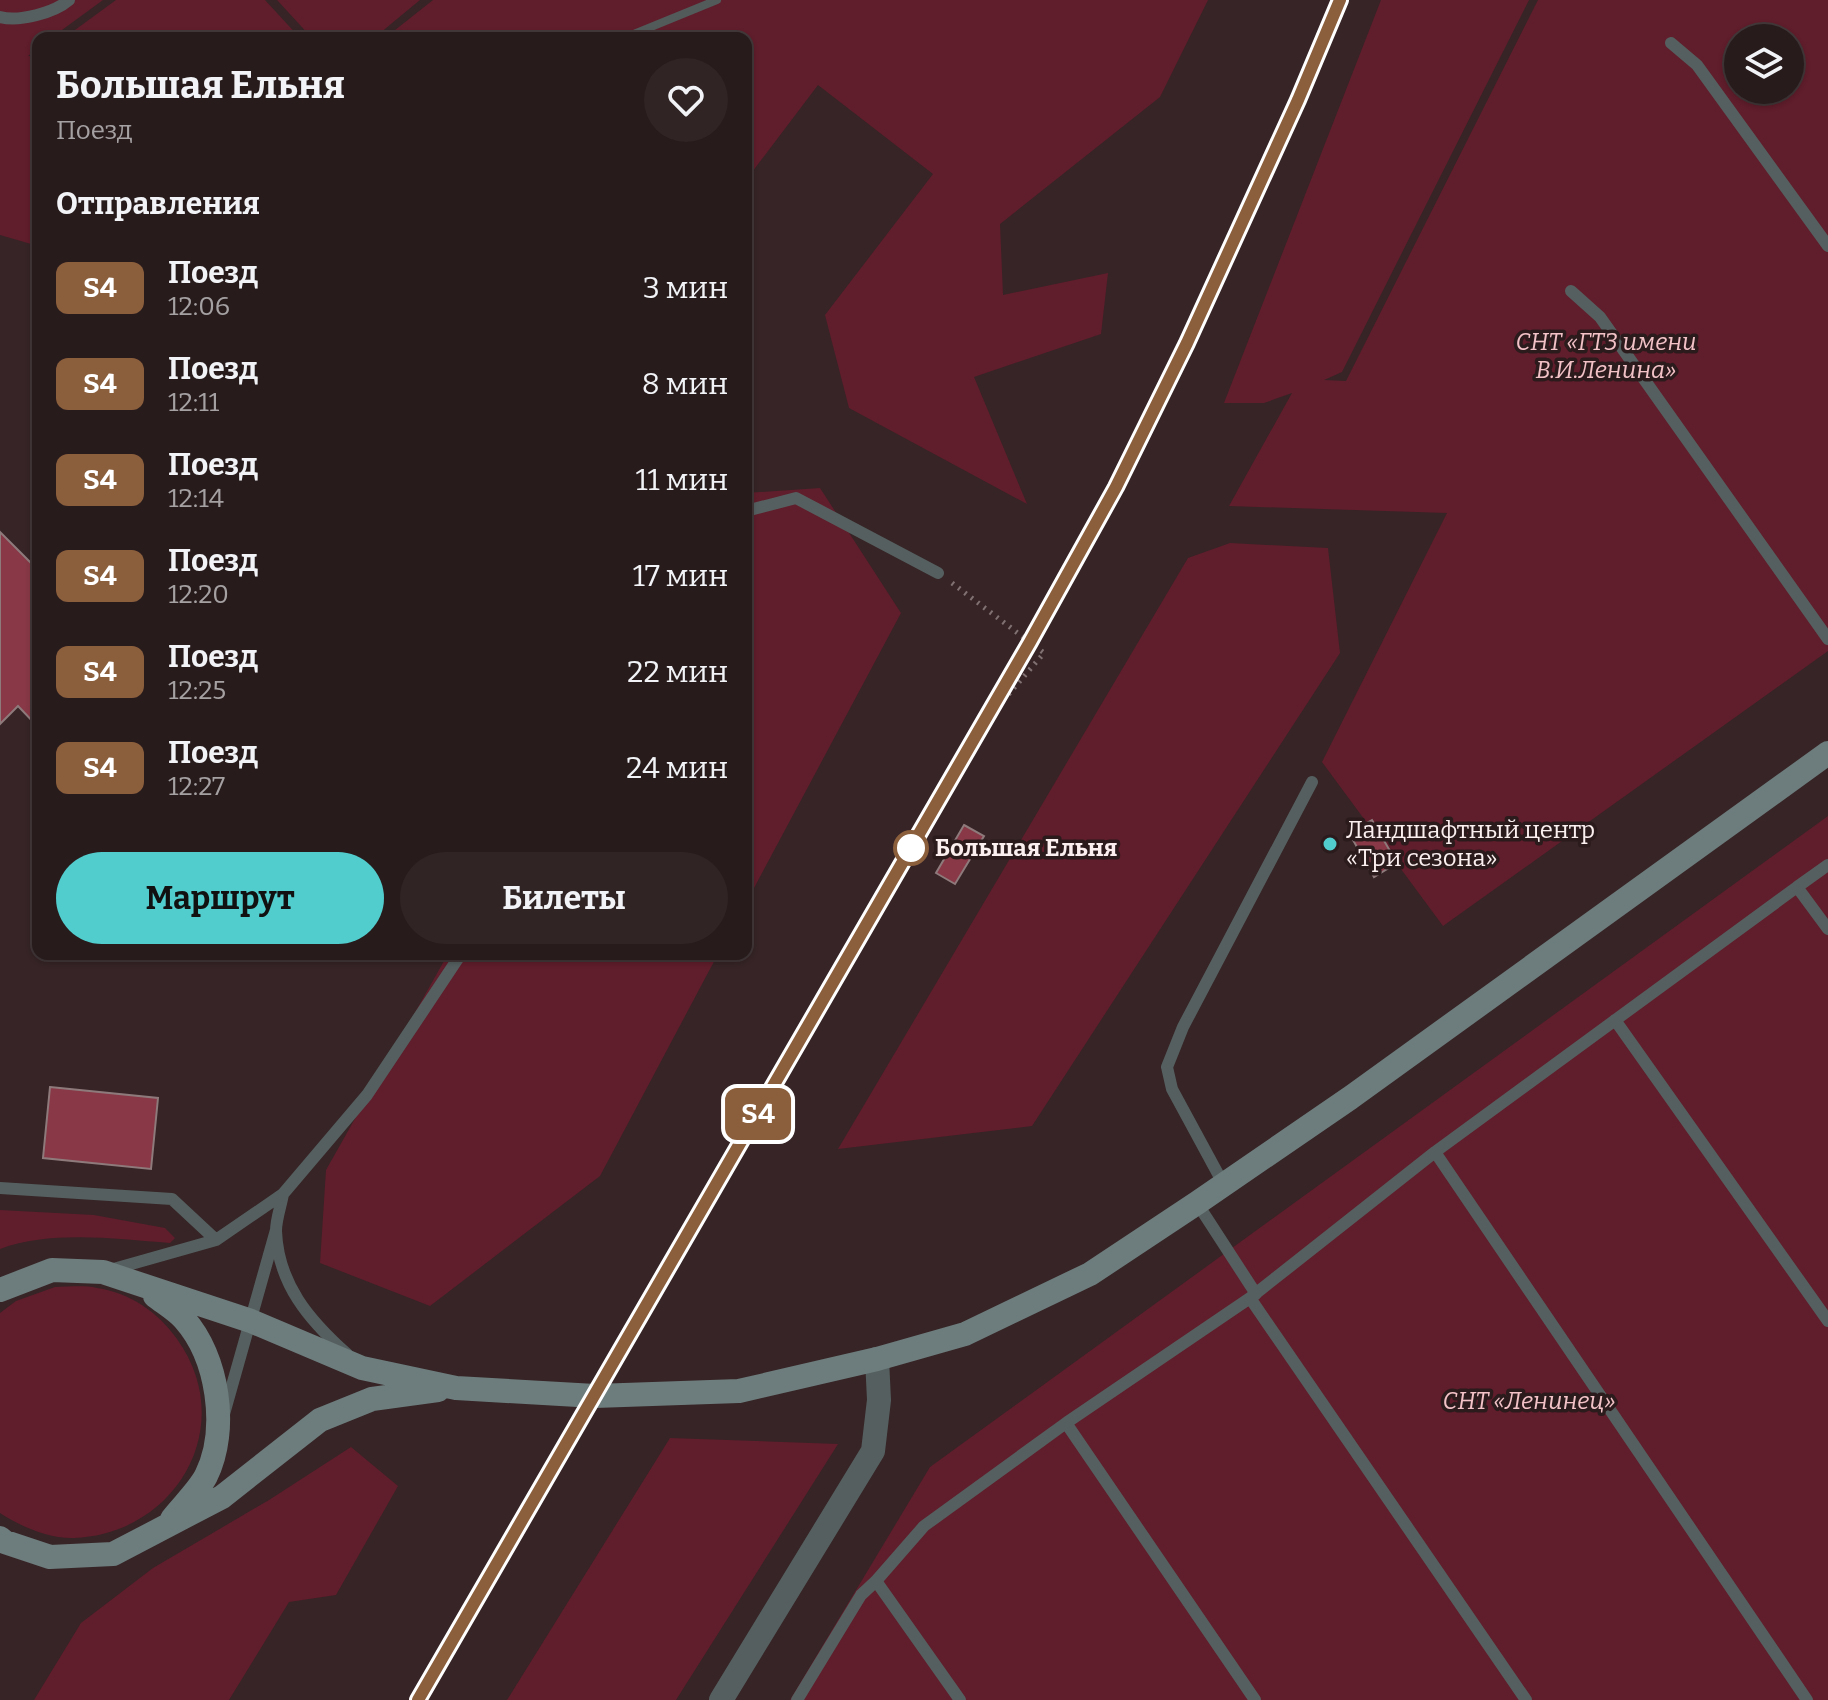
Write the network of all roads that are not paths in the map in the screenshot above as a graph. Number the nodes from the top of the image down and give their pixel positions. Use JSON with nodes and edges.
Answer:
{"nodes":[{"id":1,"x":69,"y":0,"type":"edge"},
{"id":2,"x":0,"y":17,"type":"edge"},
{"id":3,"x":1671,"y":43,"type":"dead end"},
{"id":4,"x":1828,"y":246,"type":"edge"},
{"id":5,"x":1571,"y":291,"type":"dead end"},
{"id":6,"x":752,"y":509,"type":"edge"},
{"id":7,"x":938,"y":573,"type":"road end"},
{"id":8,"x":1828,"y":639,"type":"edge"},
{"id":9,"x":1828,"y":753,"type":"edge"},
{"id":10,"x":1312,"y":782,"type":"dead end"},
{"id":11,"x":1828,"y":865,"type":"edge"},
{"id":12,"x":1797,"y":887,"type":"junction"},
{"id":13,"x":1828,"y":929,"type":"edge"},
{"id":14,"x":457,"y":960,"type":"edge"},
{"id":15,"x":1615,"y":1020,"type":"junction"},
{"id":16,"x":1435,"y":1152,"type":"junction"},
{"id":17,"x":1224,"y":1185,"type":"junction"},
{"id":18,"x":0,"y":1188,"type":"edge"},
{"id":19,"x":283,"y":1194,"type":"junction"},
{"id":20,"x":1197,"y":1203,"type":"junction"},
{"id":21,"x":276,"y":1230,"type":"junction"},
{"id":22,"x":216,"y":1240,"type":"junction"},
{"id":23,"x":103,"y":1272,"type":"junction"},
{"id":24,"x":142,"y":1286,"type":"junction"},
{"id":25,"x":1,"y":1288,"type":"edge"},
{"id":26,"x":1253,"y":1296,"type":"junction"},
{"id":27,"x":251,"y":1321,"type":"junction"},
{"id":28,"x":1828,"y":1321,"type":"edge"},
{"id":29,"x":877,"y":1359,"type":"junction"},
{"id":30,"x":362,"y":1368,"type":"junction"},
{"id":31,"x":456,"y":1388,"type":"junction"},
{"id":32,"x":1066,"y":1423,"type":"junction"},
{"id":33,"x":218,"y":1436,"type":"junction"},
{"id":34,"x":165,"y":1528,"type":"junction"},
{"id":35,"x":0,"y":1538,"type":"edge"},
{"id":36,"x":876,"y":1581,"type":"junction"},
{"id":37,"x":721,"y":1700,"type":"edge"},
{"id":38,"x":797,"y":1700,"type":"edge"},
{"id":39,"x":960,"y":1700,"type":"edge"},
{"id":40,"x":1255,"y":1700,"type":"edge"},
{"id":41,"x":1526,"y":1700,"type":"edge"},
{"id":42,"x":1807,"y":1700,"type":"edge"}],
"edges":[{"from":1,"to":2,"type":"lane"},
{"from":3,"to":4,"type":"lane"},
{"from":5,"to":8,"type":"lane"},
{"from":6,"to":7,"type":"lane"},
{"from":9,"to":17,"type":"main road"},
{"from":10,"to":17,"type":"lane"},
{"from":11,"to":12,"type":"lane"},
{"from":12,"to":13,"type":"lane"},
{"from":12,"to":15,"type":"lane"},
{"from":14,"to":19,"type":"lane"},
{"from":15,"to":16,"type":"lane"},
{"from":15,"to":28,"type":"lane"},
{"from":16,"to":26,"type":"lane"},
{"from":16,"to":42,"type":"lane"},
{"from":17,"to":20,"type":"main road"},
{"from":18,"to":22,"type":"lane"},
{"from":19,"to":21,"type":"lane"},
{"from":19,"to":22,"type":"lane"},
{"from":20,"to":26,"type":"lane"},
{"from":20,"to":29,"type":"main road"},
{"from":21,"to":27,"type":"lane"},
{"from":21,"to":30,"type":"lane"},
{"from":22,"to":23,"type":"lane"},
{"from":23,"to":24,"type":"main road"},
{"from":23,"to":25,"type":"main road"},
{"from":24,"to":27,"type":"main road"},
{"from":24,"to":33,"type":"main road"},
{"from":26,"to":32,"type":"lane"},
{"from":26,"to":41,"type":"lane"},
{"from":27,"to":30,"type":"main road"},
{"from":27,"to":33,"type":"lane"},
{"from":29,"to":31,"type":"main road"},
{"from":29,"to":37,"type":"street"},
{"from":30,"to":31,"type":"main road"},
{"from":31,"to":34,"type":"main road"},
{"from":32,"to":36,"type":"lane"},
{"from":32,"to":40,"type":"lane"},
{"from":33,"to":34,"type":"main road"},
{"from":34,"to":35,"type":"main road"},
{"from":36,"to":38,"type":"lane"},
{"from":36,"to":39,"type":"lane"}]}
